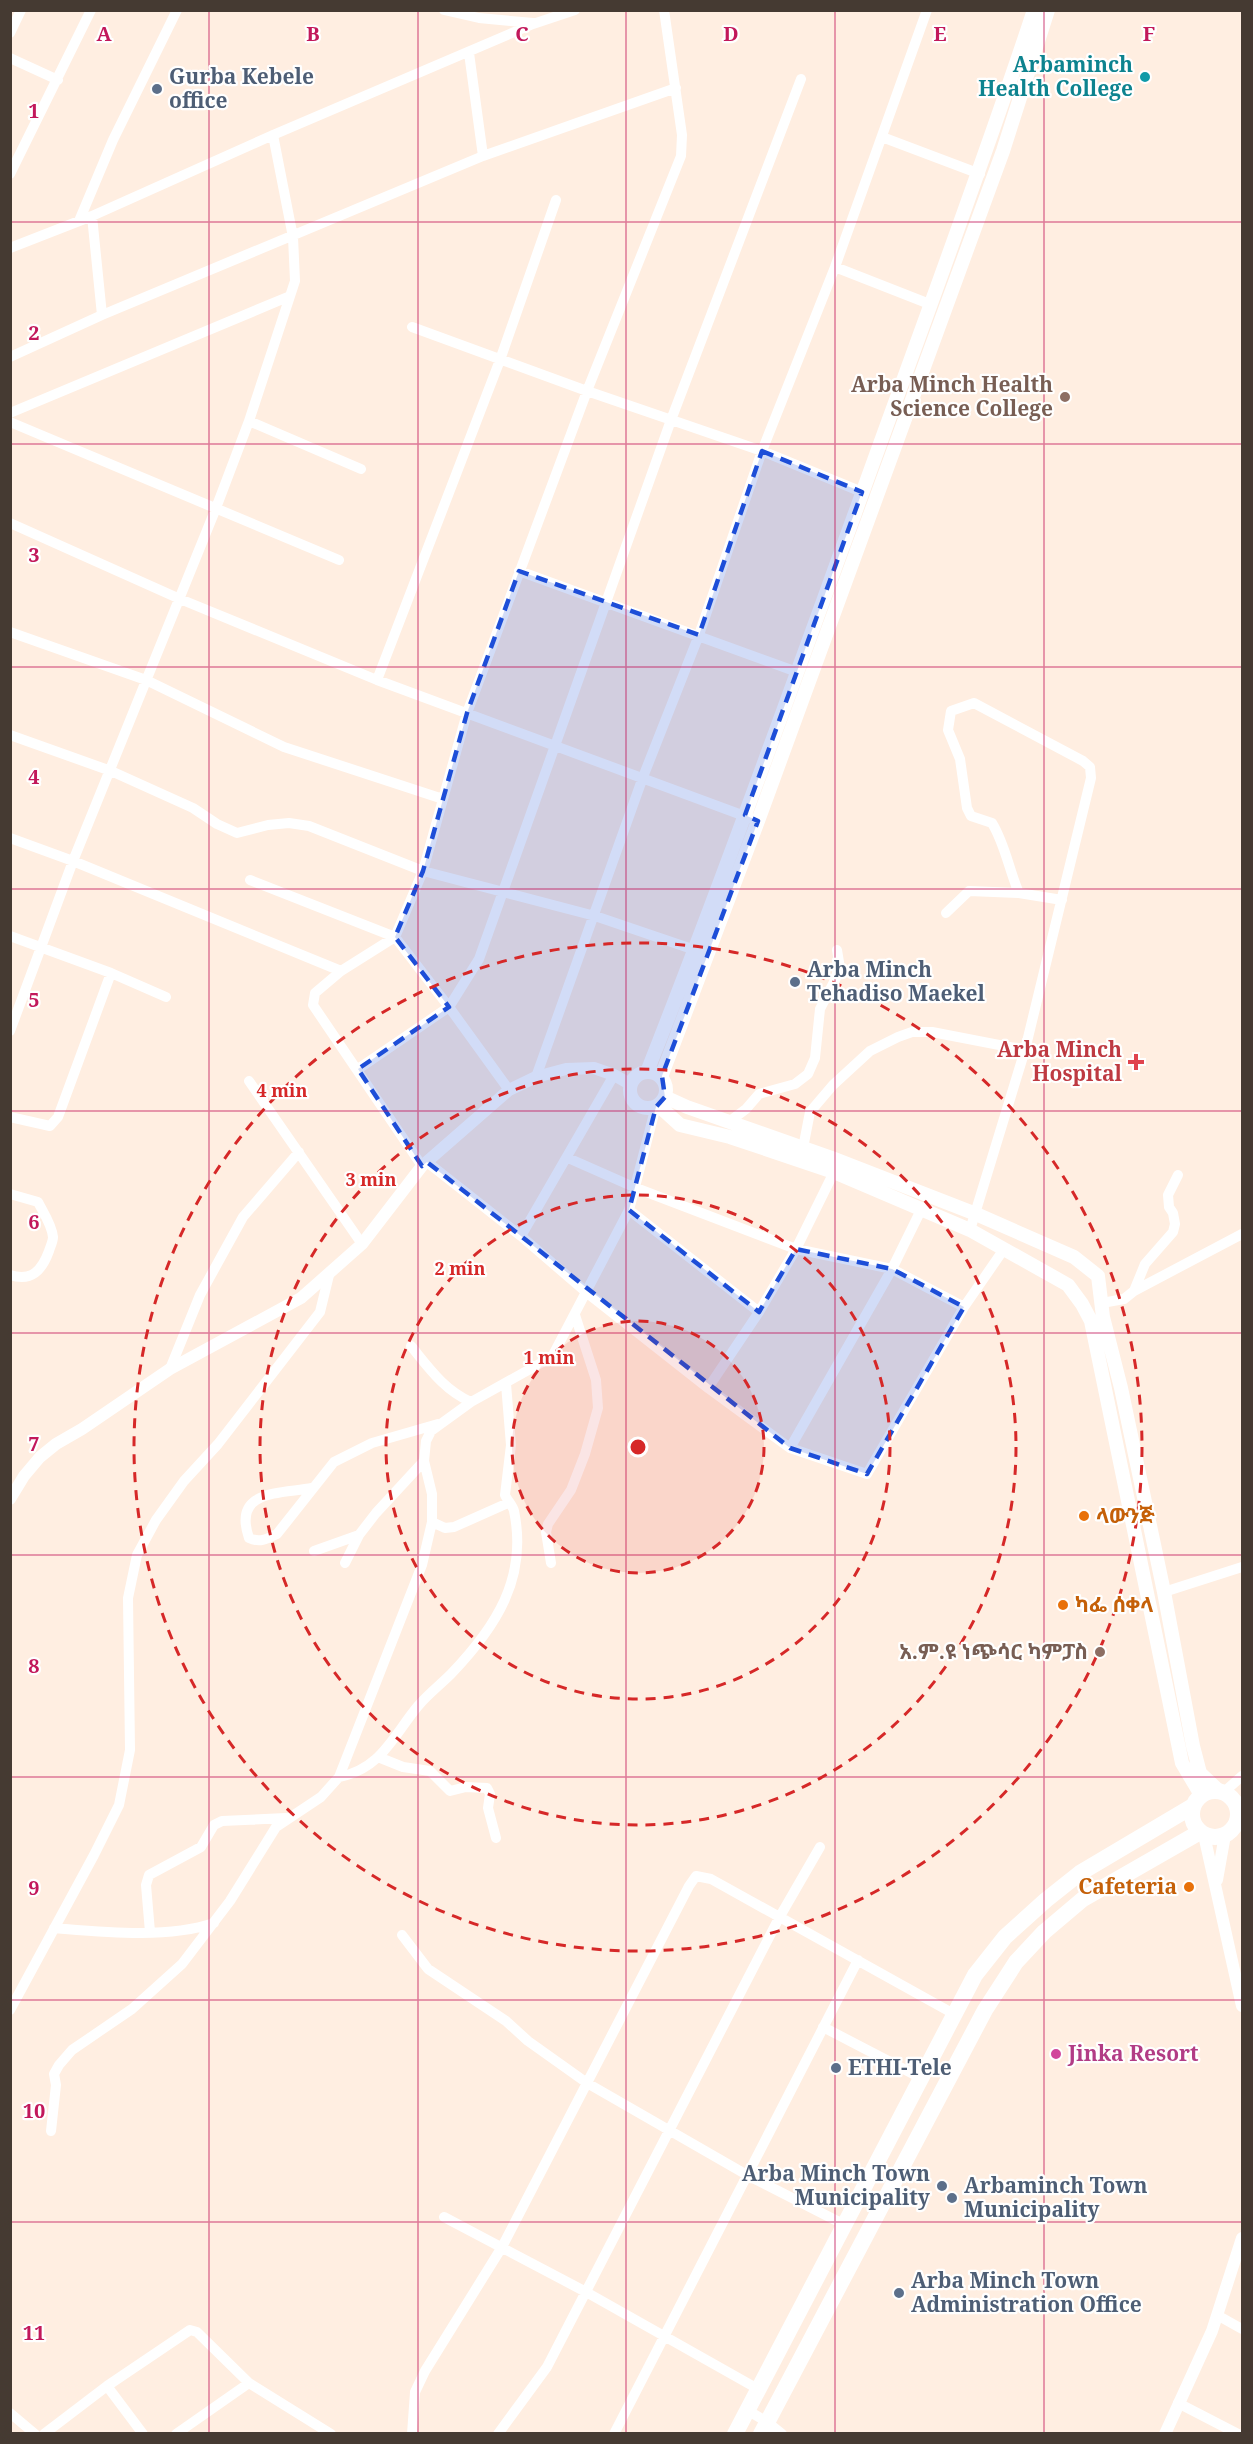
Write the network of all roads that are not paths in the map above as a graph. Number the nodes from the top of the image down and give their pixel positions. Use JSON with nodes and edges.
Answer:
{"nodes":[{"id":1,"x":21,"y":10,"type":"edge"},
{"id":2,"x":91,"y":10,"type":"edge"},
{"id":3,"x":177,"y":10,"type":"edge"},
{"id":4,"x":444,"y":10,"type":"edge"},
{"id":5,"x":575,"y":10,"type":"edge"},
{"id":6,"x":664,"y":10,"type":"edge"},
{"id":7,"x":927,"y":10,"type":"edge"},
{"id":8,"x":1034,"y":10,"type":"edge"},
{"id":9,"x":1048,"y":10,"type":"edge"},
{"id":10,"x":533,"y":24,"type":"junction"},
{"id":11,"x":10,"y":33,"type":"edge"},
{"id":12,"x":469,"y":53,"type":"junction"},
{"id":13,"x":10,"y":58,"type":"edge"},
{"id":14,"x":801,"y":79,"type":"dead end"},
{"id":15,"x":57,"y":80,"type":"junction"},
{"id":16,"x":676,"y":88,"type":"junction"},
{"id":17,"x":273,"y":135,"type":"junction"},
{"id":18,"x":882,"y":137,"type":"junction"},
{"id":19,"x":483,"y":156,"type":"junction"},
{"id":20,"x":10,"y":174,"type":"edge"},
{"id":21,"x":980,"y":174,"type":"junction"},
{"id":22,"x":556,"y":200,"type":"dead end"},
{"id":23,"x":92,"y":216,"type":"junction"},
{"id":24,"x":80,"y":221,"type":"junction"},
{"id":25,"x":293,"y":237,"type":"junction"},
{"id":26,"x":10,"y":248,"type":"edge"},
{"id":27,"x":835,"y":267,"type":"junction"},
{"id":28,"x":290,"y":296,"type":"junction"},
{"id":29,"x":932,"y":305,"type":"junction"},
{"id":30,"x":102,"y":315,"type":"junction"},
{"id":31,"x":412,"y":327,"type":"dead end"},
{"id":32,"x":10,"y":357,"type":"edge"},
{"id":33,"x":500,"y":360,"type":"junction"},
{"id":34,"x":587,"y":392,"type":"junction"},
{"id":35,"x":10,"y":413,"type":"edge"},
{"id":36,"x":672,"y":420,"type":"junction"},
{"id":37,"x":249,"y":421,"type":"junction"},
{"id":38,"x":10,"y":422,"type":"edge"},
{"id":39,"x":762,"y":451,"type":"junction"},
{"id":40,"x":361,"y":470,"type":"dead end"},
{"id":41,"x":862,"y":492,"type":"junction"},
{"id":42,"x":216,"y":508,"type":"junction"},
{"id":43,"x":10,"y":523,"type":"edge"},
{"id":44,"x":339,"y":560,"type":"dead end"},
{"id":45,"x":519,"y":571,"type":"junction"},
{"id":46,"x":180,"y":599,"type":"junction"},
{"id":47,"x":606,"y":602,"type":"junction"},
{"id":48,"x":10,"y":632,"type":"edge"},
{"id":49,"x":699,"y":634,"type":"junction"},
{"id":50,"x":797,"y":672,"type":"junction"},
{"id":51,"x":146,"y":680,"type":"junction"},
{"id":52,"x":377,"y":680,"type":"junction"},
{"id":53,"x":467,"y":713,"type":"junction"},
{"id":54,"x":10,"y":735,"type":"edge"},
{"id":55,"x":556,"y":745,"type":"junction"},
{"id":56,"x":111,"y":771,"type":"junction"},
{"id":57,"x":643,"y":777,"type":"junction"},
{"id":58,"x":443,"y":799,"type":"junction"},
{"id":59,"x":745,"y":815,"type":"junction"},
{"id":60,"x":758,"y":821,"type":"junction"},
{"id":61,"x":10,"y":838,"type":"edge"},
{"id":62,"x":73,"y":861,"type":"junction"},
{"id":63,"x":423,"y":871,"type":"junction"},
{"id":64,"x":250,"y":880,"type":"dead end"},
{"id":65,"x":503,"y":892,"type":"junction"},
{"id":66,"x":1019,"y":893,"type":"junction"},
{"id":67,"x":1062,"y":900,"type":"junction"},
{"id":68,"x":946,"y":913,"type":"dead end"},
{"id":69,"x":595,"y":916,"type":"junction"},
{"id":70,"x":10,"y":936,"type":"edge"},
{"id":71,"x":395,"y":937,"type":"junction"},
{"id":72,"x":40,"y":948,"type":"junction"},
{"id":73,"x":695,"y":950,"type":"junction"},
{"id":74,"x":837,"y":950,"type":"dead end"},
{"id":75,"x":341,"y":971,"type":"junction"},
{"id":76,"x":111,"y":973,"type":"junction"},
{"id":77,"x":166,"y":997,"type":"dead end"},
{"id":78,"x":449,"y":1007,"type":"junction"},
{"id":79,"x":10,"y":1031,"type":"edge"},
{"id":80,"x":1025,"y":1050,"type":"junction"},
{"id":81,"x":358,"y":1069,"type":"junction"},
{"id":82,"x":646,"y":1072,"type":"junction"},
{"id":83,"x":614,"y":1075,"type":"junction"},
{"id":84,"x":536,"y":1077,"type":"junction"},
{"id":85,"x":661,"y":1077,"type":"junction"},
{"id":86,"x":249,"y":1081,"type":"dead end"},
{"id":87,"x":630,"y":1084,"type":"junction"},
{"id":88,"x":509,"y":1090,"type":"junction"},
{"id":89,"x":660,"y":1103,"type":"junction"},
{"id":90,"x":10,"y":1118,"type":"edge"},
{"id":91,"x":730,"y":1121,"type":"junction"},
{"id":92,"x":803,"y":1148,"type":"junction"},
{"id":93,"x":299,"y":1152,"type":"junction"},
{"id":94,"x":568,"y":1158,"type":"junction"},
{"id":95,"x":425,"y":1164,"type":"junction"},
{"id":96,"x":834,"y":1172,"type":"junction"},
{"id":97,"x":1178,"y":1175,"type":"dead end"},
{"id":98,"x":636,"y":1188,"type":"junction"},
{"id":99,"x":10,"y":1194,"type":"edge"},
{"id":100,"x":629,"y":1210,"type":"junction"},
{"id":101,"x":921,"y":1210,"type":"junction"},
{"id":102,"x":976,"y":1214,"type":"junction"},
{"id":103,"x":970,"y":1230,"type":"junction"},
{"id":104,"x":1242,"y":1234,"type":"edge"},
{"id":105,"x":521,"y":1236,"type":"junction"},
{"id":106,"x":362,"y":1244,"type":"junction"},
{"id":107,"x":1004,"y":1249,"type":"junction"},
{"id":108,"x":796,"y":1250,"type":"junction"},
{"id":109,"x":892,"y":1269,"type":"junction"},
{"id":110,"x":10,"y":1275,"type":"edge"},
{"id":111,"x":329,"y":1275,"type":"junction"},
{"id":112,"x":1134,"y":1291,"type":"junction"},
{"id":113,"x":586,"y":1292,"type":"junction"},
{"id":114,"x":1102,"y":1303,"type":"junction"},
{"id":115,"x":964,"y":1306,"type":"junction"},
{"id":116,"x":759,"y":1312,"type":"junction"},
{"id":117,"x":575,"y":1315,"type":"junction"},
{"id":118,"x":411,"y":1346,"type":"dead end"},
{"id":119,"x":170,"y":1369,"type":"junction"},
{"id":120,"x":506,"y":1384,"type":"junction"},
{"id":121,"x":708,"y":1388,"type":"junction"},
{"id":122,"x":471,"y":1402,"type":"junction"},
{"id":123,"x":449,"y":1420,"type":"junction"},
{"id":124,"x":789,"y":1448,"type":"junction"},
{"id":125,"x":424,"y":1461,"type":"junction"},
{"id":126,"x":312,"y":1488,"type":"junction"},
{"id":127,"x":10,"y":1499,"type":"edge"},
{"id":128,"x":508,"y":1503,"type":"junction"},
{"id":129,"x":432,"y":1522,"type":"junction"},
{"id":130,"x":358,"y":1535,"type":"junction"},
{"id":131,"x":314,"y":1551,"type":"dead end"},
{"id":132,"x":345,"y":1563,"type":"dead end"},
{"id":133,"x":551,"y":1563,"type":"dead end"},
{"id":134,"x":1242,"y":1567,"type":"edge"},
{"id":135,"x":1164,"y":1592,"type":"junction"},
{"id":136,"x":378,"y":1757,"type":"junction"},
{"id":137,"x":1242,"y":1776,"type":"edge"},
{"id":138,"x":339,"y":1777,"type":"junction"},
{"id":139,"x":1228,"y":1792,"type":"edge"},
{"id":140,"x":1197,"y":1801,"type":"junction"},
{"id":141,"x":287,"y":1818,"type":"junction"},
{"id":142,"x":1240,"y":1820,"type":"edge"},
{"id":143,"x":1202,"y":1833,"type":"junction"},
{"id":144,"x":1225,"y":1834,"type":"junction"},
{"id":145,"x":496,"y":1838,"type":"dead end"},
{"id":146,"x":820,"y":1847,"type":"dead end"},
{"id":147,"x":1215,"y":1887,"type":"junction"},
{"id":148,"x":779,"y":1918,"type":"junction"},
{"id":149,"x":215,"y":1923,"type":"junction"},
{"id":150,"x":54,"y":1928,"type":"junction"},
{"id":151,"x":150,"y":1932,"type":"junction"},
{"id":152,"x":402,"y":1935,"type":"dead end"},
{"id":153,"x":858,"y":1960,"type":"junction"},
{"id":154,"x":1242,"y":2006,"type":"edge"},
{"id":155,"x":10,"y":2010,"type":"edge"},
{"id":156,"x":954,"y":2014,"type":"junction"},
{"id":157,"x":823,"y":2027,"type":"junction"},
{"id":158,"x":921,"y":2078,"type":"junction"},
{"id":159,"x":587,"y":2083,"type":"junction"},
{"id":160,"x":901,"y":2116,"type":"junction"},
{"id":161,"x":922,"y":2128,"type":"junction"},
{"id":162,"x":668,"y":2131,"type":"junction"},
{"id":163,"x":51,"y":2132,"type":"dead end"},
{"id":164,"x":747,"y":2175,"type":"junction"},
{"id":165,"x":444,"y":2217,"type":"dead end"},
{"id":166,"x":845,"y":2225,"type":"junction"},
{"id":167,"x":1242,"y":2238,"type":"edge"},
{"id":168,"x":502,"y":2247,"type":"junction"},
{"id":169,"x":1239,"y":2263,"type":"edge"},
{"id":170,"x":586,"y":2292,"type":"junction"},
{"id":171,"x":1217,"y":2315,"type":"junction"},
{"id":172,"x":1242,"y":2329,"type":"edge"},
{"id":173,"x":664,"y":2338,"type":"junction"},
{"id":174,"x":249,"y":2383,"type":"junction"},
{"id":175,"x":107,"y":2386,"type":"junction"},
{"id":176,"x":758,"y":2389,"type":"junction"},
{"id":177,"x":1178,"y":2403,"type":"junction"},
{"id":178,"x":747,"y":2410,"type":"junction"},
{"id":179,"x":10,"y":2413,"type":"edge"},
{"id":180,"x":764,"y":2428,"type":"edge"},
{"id":181,"x":35,"y":2433,"type":"edge"},
{"id":182,"x":44,"y":2433,"type":"edge"},
{"id":183,"x":143,"y":2433,"type":"edge"},
{"id":184,"x":176,"y":2433,"type":"edge"},
{"id":185,"x":331,"y":2433,"type":"edge"},
{"id":186,"x":412,"y":2433,"type":"edge"},
{"id":187,"x":498,"y":2433,"type":"edge"},
{"id":188,"x":614,"y":2433,"type":"edge"},
{"id":189,"x":735,"y":2433,"type":"edge"},
{"id":190,"x":782,"y":2433,"type":"edge"},
{"id":191,"x":1165,"y":2433,"type":"edge"},
{"id":192,"x":1238,"y":2433,"type":"edge"}],
"edges":[{"from":1,"to":11,"type":"street"},
{"from":2,"to":15,"type":"street"},
{"from":3,"to":24,"type":"street"},
{"from":4,"to":10,"type":"street"},
{"from":5,"to":10,"type":"street"},
{"from":6,"to":16,"type":"street"},
{"from":7,"to":18,"type":"street"},
{"from":8,"to":21,"type":"main road"},
{"from":9,"to":60,"type":"main road"},
{"from":10,"to":12,"type":"street"},
{"from":12,"to":17,"type":"street"},
{"from":12,"to":19,"type":"street"},
{"from":13,"to":15,"type":"street"},
{"from":14,"to":36,"type":"street"},
{"from":15,"to":20,"type":"street"},
{"from":16,"to":19,"type":"street"},
{"from":16,"to":34,"type":"street"},
{"from":17,"to":23,"type":"street"},
{"from":17,"to":25,"type":"street"},
{"from":18,"to":21,"type":"street"},
{"from":18,"to":27,"type":"street"},
{"from":19,"to":25,"type":"street"},
{"from":21,"to":29,"type":"main road"},
{"from":22,"to":33,"type":"street"},
{"from":23,"to":24,"type":"street"},
{"from":23,"to":30,"type":"street"},
{"from":24,"to":26,"type":"street"},
{"from":25,"to":28,"type":"street"},
{"from":25,"to":30,"type":"street"},
{"from":27,"to":29,"type":"street"},
{"from":27,"to":39,"type":"street"},
{"from":28,"to":35,"type":"street"},
{"from":28,"to":37,"type":"street"},
{"from":29,"to":41,"type":"main road"},
{"from":30,"to":32,"type":"street"},
{"from":31,"to":33,"type":"street"},
{"from":33,"to":34,"type":"street"},
{"from":33,"to":52,"type":"street"},
{"from":34,"to":36,"type":"street"},
{"from":34,"to":45,"type":"street"},
{"from":36,"to":39,"type":"street"},
{"from":36,"to":47,"type":"street"},
{"from":37,"to":40,"type":"street"},
{"from":37,"to":42,"type":"street"},
{"from":38,"to":42,"type":"street"},
{"from":39,"to":41,"type":"street"},
{"from":39,"to":49,"type":"street"},
{"from":41,"to":50,"type":"main road"},
{"from":42,"to":44,"type":"street"},
{"from":42,"to":46,"type":"street"},
{"from":43,"to":46,"type":"street"},
{"from":45,"to":47,"type":"street"},
{"from":45,"to":53,"type":"street"},
{"from":46,"to":51,"type":"street"},
{"from":46,"to":52,"type":"street"},
{"from":47,"to":49,"type":"street"},
{"from":47,"to":55,"type":"street"},
{"from":48,"to":51,"type":"street"},
{"from":49,"to":50,"type":"street"},
{"from":49,"to":57,"type":"street"},
{"from":50,"to":59,"type":"main road"},
{"from":51,"to":56,"type":"street"},
{"from":51,"to":58,"type":"street"},
{"from":52,"to":53,"type":"street"},
{"from":53,"to":55,"type":"street"},
{"from":53,"to":58,"type":"street"},
{"from":54,"to":56,"type":"street"},
{"from":55,"to":57,"type":"street"},
{"from":55,"to":65,"type":"street"},
{"from":56,"to":62,"type":"street"},
{"from":56,"to":63,"type":"street"},
{"from":57,"to":59,"type":"street"},
{"from":57,"to":69,"type":"street"},
{"from":58,"to":63,"type":"street"},
{"from":59,"to":60,"type":"street"},
{"from":59,"to":73,"type":"main road"},
{"from":60,"to":85,"type":"main road"},
{"from":61,"to":62,"type":"street"},
{"from":62,"to":72,"type":"street"},
{"from":62,"to":75,"type":"street"},
{"from":63,"to":65,"type":"street"},
{"from":63,"to":71,"type":"street"},
{"from":64,"to":71,"type":"street"},
{"from":65,"to":69,"type":"street"},
{"from":65,"to":78,"type":"street"},
{"from":66,"to":67,"type":"street"},
{"from":66,"to":67,"type":"street"},
{"from":66,"to":68,"type":"street"},
{"from":67,"to":80,"type":"street"},
{"from":69,"to":73,"type":"street"},
{"from":69,"to":84,"type":"street"},
{"from":70,"to":72,"type":"street"},
{"from":71,"to":75,"type":"street"},
{"from":71,"to":78,"type":"street"},
{"from":72,"to":76,"type":"street"},
{"from":72,"to":79,"type":"street"},
{"from":73,"to":82,"type":"main road"},
{"from":74,"to":91,"type":"street"},
{"from":75,"to":81,"type":"street"},
{"from":76,"to":77,"type":"street"},
{"from":76,"to":90,"type":"street"},
{"from":78,"to":81,"type":"street"},
{"from":78,"to":88,"type":"street"},
{"from":80,"to":92,"type":"street"},
{"from":80,"to":102,"type":"street"},
{"from":81,"to":95,"type":"street"},
{"from":82,"to":85,"type":"main road"},
{"from":82,"to":87,"type":"main road"},
{"from":83,"to":84,"type":"street"},
{"from":83,"to":87,"type":"street"},
{"from":83,"to":94,"type":"street"},
{"from":84,"to":88,"type":"street"},
{"from":85,"to":89,"type":"main road"},
{"from":86,"to":93,"type":"street"},
{"from":87,"to":89,"type":"main road"},
{"from":88,"to":95,"type":"street"},
{"from":89,"to":91,"type":"main road"},
{"from":89,"to":96,"type":"main road"},
{"from":89,"to":98,"type":"street"},
{"from":91,"to":92,"type":"main road"},
{"from":92,"to":102,"type":"main road"},
{"from":93,"to":106,"type":"street"},
{"from":93,"to":119,"type":"street"},
{"from":94,"to":98,"type":"street"},
{"from":94,"to":105,"type":"street"},
{"from":95,"to":105,"type":"street"},
{"from":95,"to":106,"type":"street"},
{"from":96,"to":101,"type":"main road"},
{"from":96,"to":108,"type":"street"},
{"from":97,"to":112,"type":"street"},
{"from":98,"to":100,"type":"street"},
{"from":98,"to":108,"type":"street"},
{"from":99,"to":110,"type":"street"},
{"from":100,"to":113,"type":"street"},
{"from":100,"to":116,"type":"street"},
{"from":101,"to":103,"type":"main road"},
{"from":101,"to":109,"type":"street"},
{"from":102,"to":103,"type":"street"},
{"from":102,"to":114,"type":"main road"},
{"from":103,"to":107,"type":"main road"},
{"from":104,"to":112,"type":"street"},
{"from":105,"to":113,"type":"street"},
{"from":106,"to":111,"type":"street"},
{"from":107,"to":115,"type":"street"},
{"from":107,"to":140,"type":"main road"},
{"from":108,"to":109,"type":"street"},
{"from":108,"to":116,"type":"street"},
{"from":109,"to":115,"type":"street"},
{"from":109,"to":124,"type":"street"},
{"from":111,"to":119,"type":"street"},
{"from":111,"to":150,"type":"street"},
{"from":112,"to":114,"type":"street"},
{"from":113,"to":117,"type":"street"},
{"from":113,"to":121,"type":"street"},
{"from":114,"to":135,"type":"main road"},
{"from":115,"to":124,"type":"street"},
{"from":116,"to":121,"type":"street"},
{"from":117,"to":120,"type":"street"},
{"from":117,"to":133,"type":"street"},
{"from":118,"to":122,"type":"street"},
{"from":119,"to":127,"type":"street"},
{"from":120,"to":122,"type":"street"},
{"from":120,"to":128,"type":"street"},
{"from":121,"to":124,"type":"street"},
{"from":122,"to":123,"type":"street"},
{"from":123,"to":125,"type":"street"},
{"from":123,"to":126,"type":"street"},
{"from":125,"to":129,"type":"street"},
{"from":125,"to":130,"type":"street"},
{"from":126,"to":126,"type":"street"},
{"from":128,"to":129,"type":"street"},
{"from":128,"to":136,"type":"street"},
{"from":129,"to":138,"type":"street"},
{"from":130,"to":131,"type":"street"},
{"from":130,"to":132,"type":"street"},
{"from":134,"to":135,"type":"street"},
{"from":135,"to":139,"type":"main road"},
{"from":136,"to":138,"type":"street"},
{"from":136,"to":145,"type":"street"},
{"from":137,"to":139,"type":"street"},
{"from":138,"to":141,"type":"street"},
{"from":139,"to":140,"type":"highway"},
{"from":139,"to":142,"type":"highway"},
{"from":140,"to":143,"type":"highway"},
{"from":140,"to":156,"type":"highway"},
{"from":141,"to":149,"type":"street"},
{"from":141,"to":151,"type":"street"},
{"from":142,"to":144,"type":"highway"},
{"from":143,"to":144,"type":"highway"},
{"from":143,"to":147,"type":"street"},
{"from":143,"to":161,"type":"highway"},
{"from":144,"to":147,"type":"street"},
{"from":146,"to":148,"type":"street"},
{"from":147,"to":154,"type":"street"},
{"from":148,"to":153,"type":"street"},
{"from":148,"to":159,"type":"street"},
{"from":148,"to":162,"type":"street"},
{"from":149,"to":151,"type":"street"},
{"from":149,"to":163,"type":"street"},
{"from":150,"to":151,"type":"street"},
{"from":150,"to":155,"type":"street"},
{"from":152,"to":159,"type":"street"},
{"from":153,"to":156,"type":"street"},
{"from":153,"to":157,"type":"street"},
{"from":156,"to":158,"type":"highway"},
{"from":157,"to":158,"type":"street"},
{"from":157,"to":164,"type":"street"},
{"from":158,"to":160,"type":"highway"},
{"from":159,"to":162,"type":"street"},
{"from":159,"to":168,"type":"street"},
{"from":160,"to":161,"type":"highway"},
{"from":160,"to":166,"type":"highway"},
{"from":161,"to":180,"type":"highway"},
{"from":162,"to":164,"type":"street"},
{"from":162,"to":170,"type":"street"},
{"from":164,"to":166,"type":"street"},
{"from":164,"to":173,"type":"street"},
{"from":165,"to":168,"type":"street"},
{"from":166,"to":176,"type":"highway"},
{"from":167,"to":169,"type":"street"},
{"from":168,"to":170,"type":"street"},
{"from":168,"to":186,"type":"street"},
{"from":169,"to":171,"type":"street"},
{"from":170,"to":173,"type":"street"},
{"from":170,"to":187,"type":"street"},
{"from":171,"to":172,"type":"street"},
{"from":171,"to":177,"type":"street"},
{"from":173,"to":176,"type":"street"},
{"from":173,"to":188,"type":"street"},
{"from":174,"to":175,"type":"street"},
{"from":174,"to":184,"type":"street"},
{"from":174,"to":185,"type":"street"},
{"from":175,"to":182,"type":"street"},
{"from":175,"to":183,"type":"street"},
{"from":176,"to":178,"type":"highway"},
{"from":177,"to":191,"type":"street"},
{"from":177,"to":192,"type":"street"},
{"from":178,"to":180,"type":"street"},
{"from":178,"to":189,"type":"highway"},
{"from":179,"to":181,"type":"street"},
{"from":180,"to":190,"type":"street"}]}
